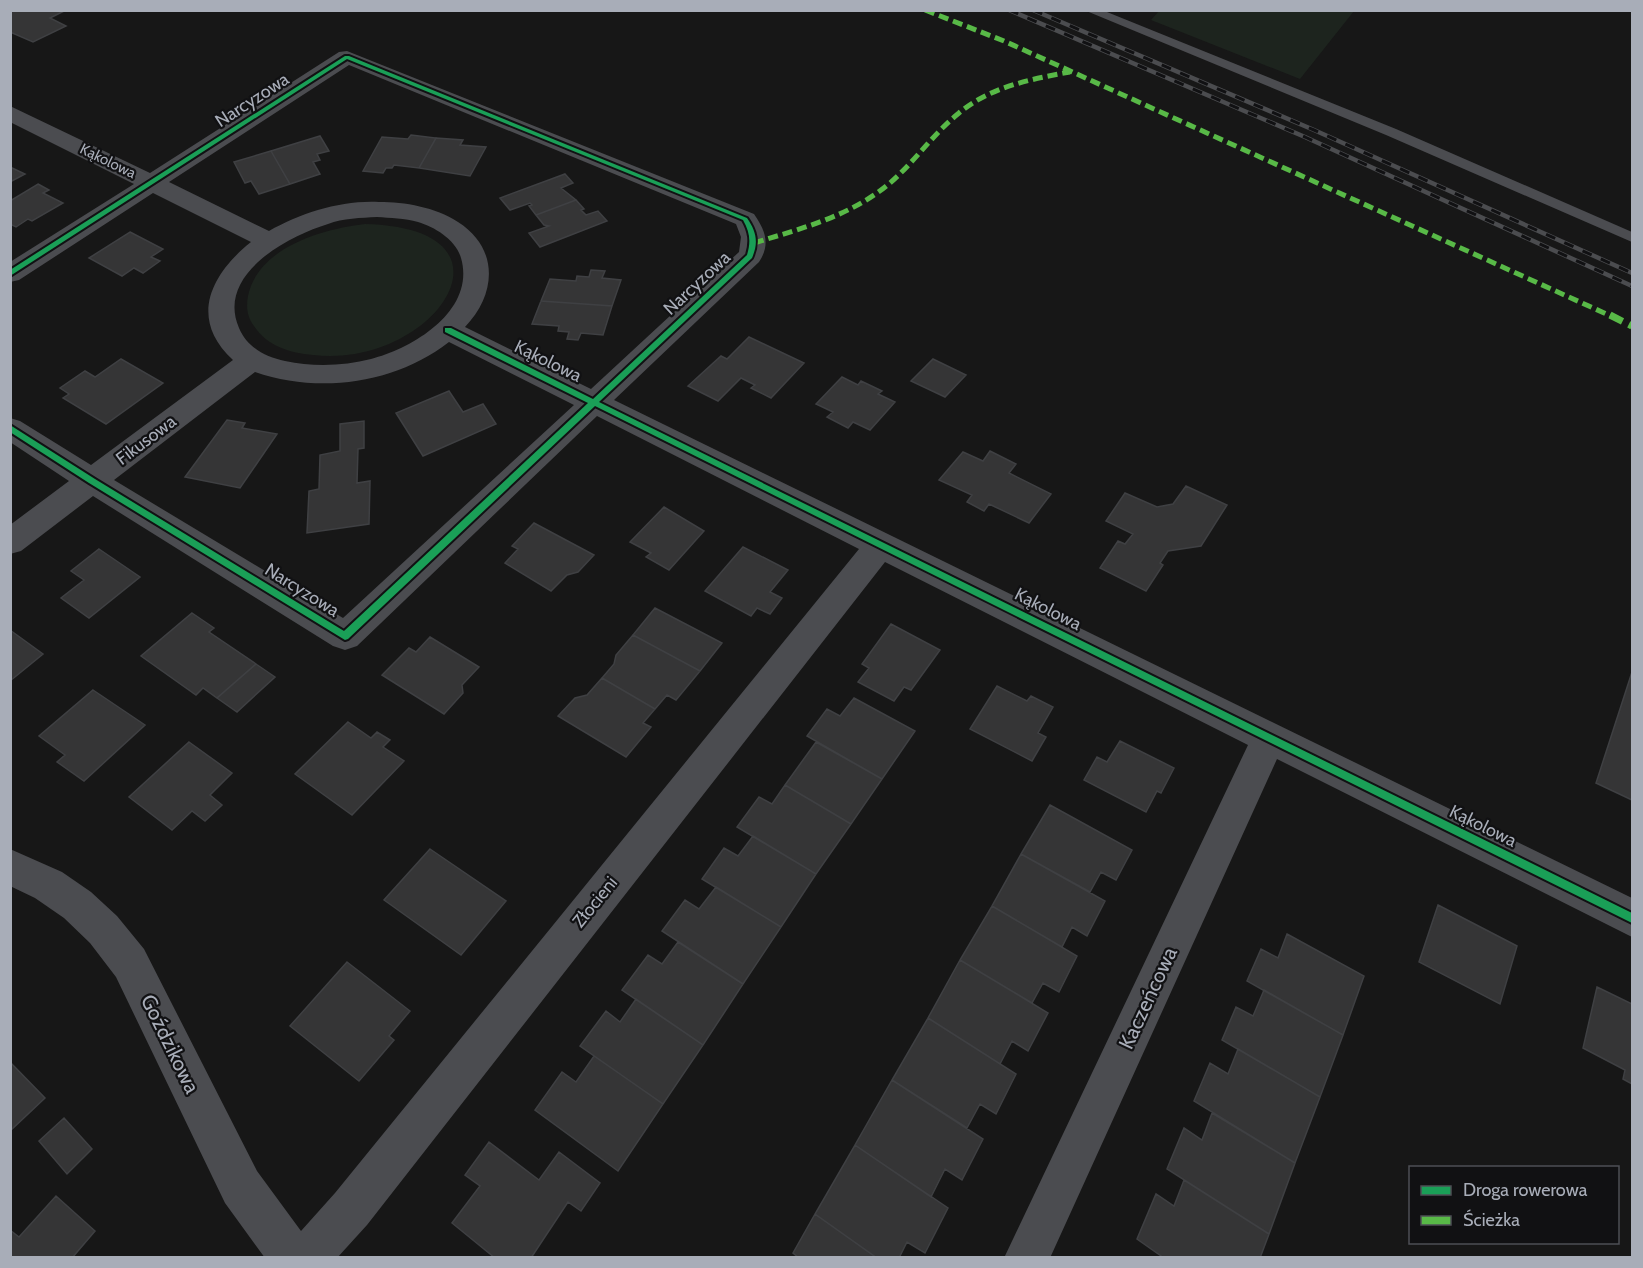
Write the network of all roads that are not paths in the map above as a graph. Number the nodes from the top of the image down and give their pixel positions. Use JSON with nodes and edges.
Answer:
{"nodes":[{"id":1,"x":1090,"y":10,"type":"edge"},
{"id":2,"x":10,"y":113,"type":"edge"},
{"id":3,"x":155,"y":183,"type":"junction"},
{"id":4,"x":1632,"y":237,"type":"edge"},
{"id":5,"x":269,"y":241,"type":"junction"},
{"id":6,"x":10,"y":274,"type":"edge"},
{"id":7,"x":448,"y":330,"type":"junction"},
{"id":8,"x":252,"y":360,"type":"junction"},
{"id":9,"x":594,"y":402,"type":"junction"},
{"id":10,"x":10,"y":428,"type":"edge"},
{"id":11,"x":92,"y":481,"type":"junction"},
{"id":12,"x":10,"y":542,"type":"edge"},
{"id":13,"x":881,"y":544,"type":"junction"},
{"id":14,"x":1269,"y":738,"type":"junction"},
{"id":15,"x":10,"y":867,"type":"edge"},
{"id":16,"x":1632,"y":918,"type":"edge"},
{"id":17,"x":293,"y":1257,"type":"edge"},
{"id":18,"x":306,"y":1257,"type":"edge"},
{"id":19,"x":1026,"y":1257,"type":"edge"}],
"edges":[{"from":1,"to":4,"type":"lane"},
{"from":2,"to":3,"type":"street","name":"Kąkolowa"},
{"from":3,"to":5,"type":"street","name":"Kąkolowa"},
{"from":3,"to":6,"type":"street","name":"Narcyzowa"},
{"from":3,"to":9,"type":"street","name":"Narcyzowa"},
{"from":5,"to":7,"type":"street"},
{"from":5,"to":8,"type":"street"},
{"from":7,"to":8,"type":"street"},
{"from":7,"to":9,"type":"street","name":"Kąkolowa"},
{"from":8,"to":11,"type":"street","name":"Fikusowa"},
{"from":9,"to":11,"type":"street","name":"Narcyzowa"},
{"from":9,"to":13,"type":"street","name":"Kąkolowa"},
{"from":10,"to":11,"type":"street","name":"Narcyzowa"},
{"from":11,"to":12,"type":"street","name":"Fikusowa"},
{"from":13,"to":14,"type":"street","name":"Kąkolowa"},
{"from":13,"to":18,"type":"street","name":"Złocieni"},
{"from":14,"to":16,"type":"street","name":"Kąkolowa"},
{"from":14,"to":19,"type":"street","name":"Kaczeńcowa"},
{"from":15,"to":17,"type":"street","name":"Goździkowa"}]}
